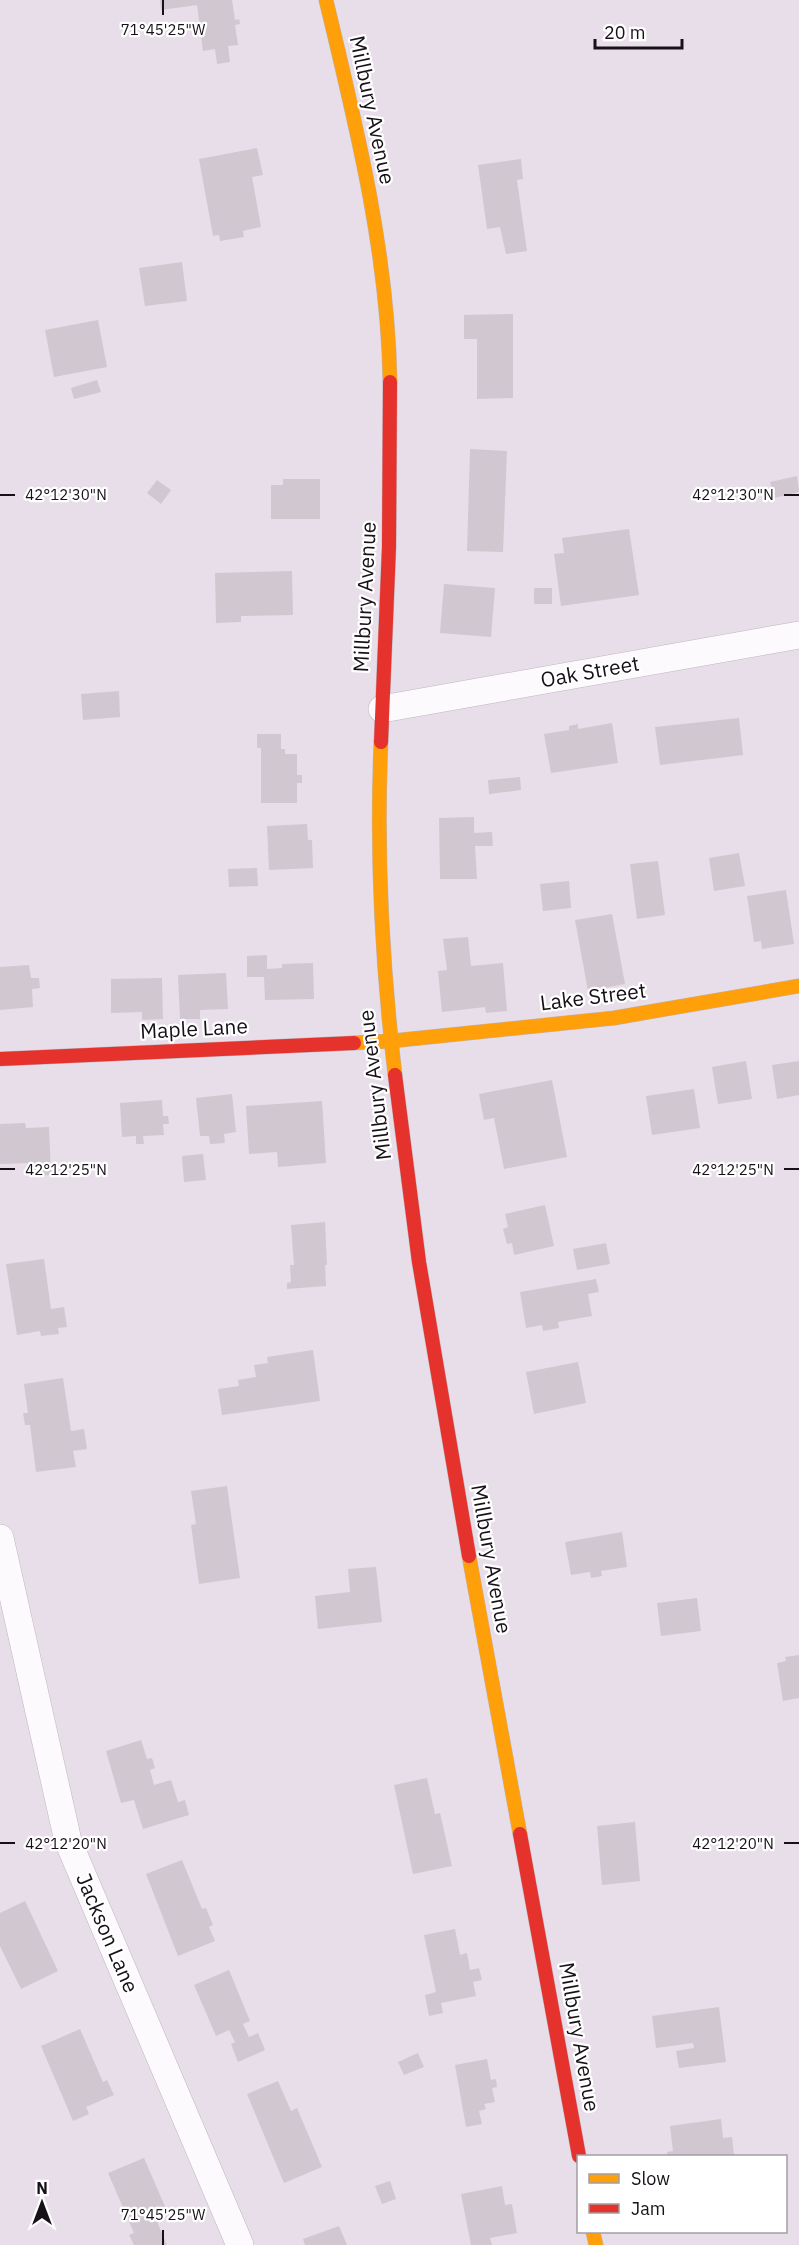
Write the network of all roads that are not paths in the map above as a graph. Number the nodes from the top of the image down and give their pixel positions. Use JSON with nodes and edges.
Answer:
{"nodes":[{"id":1,"x":326,"y":0,"type":"edge"},
{"id":2,"x":799,"y":635,"type":"edge"},
{"id":3,"x":382,"y":709,"type":"junction"},
{"id":4,"x":799,"y":986,"type":"edge"},
{"id":5,"x":391,"y":1041,"type":"junction"},
{"id":6,"x":0,"y":1059,"type":"edge"},
{"id":7,"x":0,"y":1538,"type":"edge"},
{"id":8,"x":579,"y":2155,"type":"edge"},
{"id":9,"x":240,"y":2245,"type":"edge"}],
"edges":[{"from":1,"to":3,"type":"main road","name":"Millbury Avenue"},
{"from":2,"to":3,"type":"street","name":"Oak Street"},
{"from":3,"to":5,"type":"main road","name":"Millbury Avenue"},
{"from":4,"to":5,"type":"main road","name":"Lake Street"},
{"from":5,"to":6,"type":"main road","name":"Maple Lane"},
{"from":5,"to":8,"type":"main road","name":"Millbury Avenue"},
{"from":7,"to":9,"type":"street","name":"Jackson Lane"}]}
